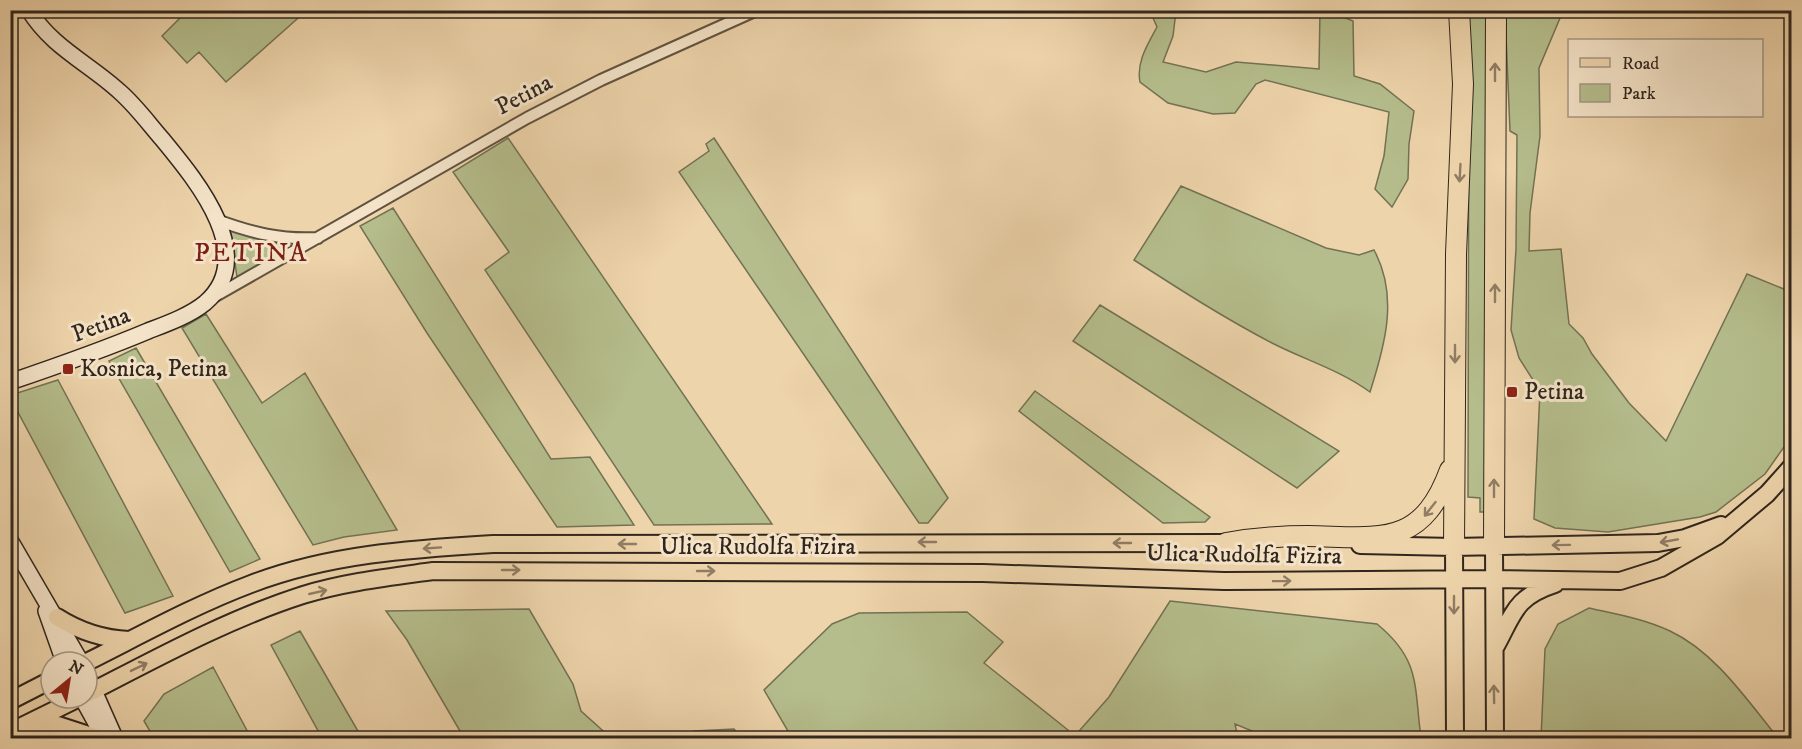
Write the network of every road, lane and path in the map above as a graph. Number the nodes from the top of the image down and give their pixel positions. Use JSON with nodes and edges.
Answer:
{"nodes":[{"id":1,"x":29,"y":10,"type":"edge"},
{"id":2,"x":757,"y":10,"type":"edge"},
{"id":3,"x":1459,"y":10,"type":"edge"},
{"id":4,"x":1496,"y":10,"type":"edge"},
{"id":5,"x":217,"y":220,"type":"junction"},
{"id":6,"x":321,"y":238,"type":"junction"},
{"id":7,"x":204,"y":303,"type":"junction"},
{"id":8,"x":10,"y":382,"type":"edge"},
{"id":9,"x":1455,"y":456,"type":"junction"},
{"id":10,"x":1791,"y":466,"type":"edge"},
{"id":11,"x":1744,"y":515,"type":"junction"},
{"id":12,"x":10,"y":540,"type":"edge"},
{"id":13,"x":1226,"y":543,"type":"junction"},
{"id":14,"x":1494,"y":546,"type":"junction"},
{"id":15,"x":1454,"y":547,"type":"junction"},
{"id":16,"x":1454,"y":579,"type":"junction"},
{"id":17,"x":1494,"y":579,"type":"junction"},
{"id":18,"x":1569,"y":579,"type":"junction"},
{"id":19,"x":37,"y":586,"type":"junction"},
{"id":20,"x":57,"y":617,"type":"junction"},
{"id":21,"x":130,"y":640,"type":"junction"},
{"id":22,"x":60,"y":650,"type":"edge"},
{"id":23,"x":75,"y":650,"type":"edge"},
{"id":24,"x":1494,"y":650,"type":"junction"},
{"id":25,"x":99,"y":656,"type":"edge"},
{"id":26,"x":99,"y":685,"type":"edge"},
{"id":27,"x":39,"y":686,"type":"edge"},
{"id":28,"x":10,"y":701,"type":"edge"},
{"id":29,"x":52,"y":710,"type":"edge"},
{"id":30,"x":93,"y":710,"type":"edge"},
{"id":31,"x":98,"y":710,"type":"edge"},
{"id":32,"x":28,"y":723,"type":"junction"},
{"id":33,"x":10,"y":732,"type":"edge"},
{"id":34,"x":98,"y":738,"type":"edge"},
{"id":35,"x":104,"y":738,"type":"edge"},
{"id":36,"x":115,"y":738,"type":"edge"},
{"id":37,"x":1455,"y":738,"type":"edge"},
{"id":38,"x":1495,"y":738,"type":"edge"}],
"edges":[{"from":1,"to":5,"type":"street","name":"Petina"},
{"from":2,"to":6,"type":"street","name":"Petina"},
{"from":3,"to":9,"type":"highway","one_way":true},
{"from":14,"to":4,"type":"highway","one_way":true},
{"from":5,"to":6,"type":"street","name":"Petina"},
{"from":5,"to":7,"type":"street","name":"Petina"},
{"from":6,"to":7,"type":"street","name":"Petina"},
{"from":7,"to":8,"type":"street","name":"Petina"},
{"from":9,"to":13,"type":"highway","one_way":true},
{"from":9,"to":15,"type":"highway"},
{"from":10,"to":11,"type":"main road"},
{"from":11,"to":14,"type":"main road","name":"Ulica Rudolfa Fizira","one_way":true},
{"from":11,"to":18,"type":"main road","name":"Ulica Rudolfa Fizira"},
{"from":12,"to":19,"type":"street"},
{"from":13,"to":15,"type":"main road","name":"Ulica Rudolfa Fizira"},
{"from":13,"to":21,"type":"main road","name":"Ulica Rudolfa Fizira","one_way":true},
{"from":14,"to":15,"type":"main road","name":"Ulica Rudolfa Fizira"},
{"from":14,"to":17,"type":"main road"},
{"from":15,"to":16,"type":"main road"},
{"from":16,"to":17,"type":"main road","name":"Ulica Rudolfa Fizira"},
{"from":26,"to":16,"type":"main road","name":"Ulica Rudolfa Fizira","one_way":true},
{"from":16,"to":37,"type":"main road","one_way":true},
{"from":17,"to":18,"type":"main road","name":"Ulica Rudolfa Fizira"},
{"from":17,"to":24,"type":"main road"},
{"from":18,"to":24,"type":"main road"},
{"from":19,"to":20,"type":"street"},
{"from":19,"to":22,"type":"street"},
{"from":20,"to":21,"type":"main road"},
{"from":20,"to":23,"type":"street"},
{"from":21,"to":25,"type":"main road","name":"Ulica Rudolfa Fizira"},
{"from":38,"to":24,"type":"main road","one_way":true},
{"from":27,"to":28,"type":"main road"},
{"from":29,"to":32,"type":"main road","name":"Ulica Rudolfa Fizira"},
{"from":30,"to":35,"type":"street"},
{"from":31,"to":36,"type":"street"},
{"from":32,"to":33,"type":"main road","name":"Ulica Rudolfa Fizira"},
{"from":32,"to":34,"type":"main road"}]}
